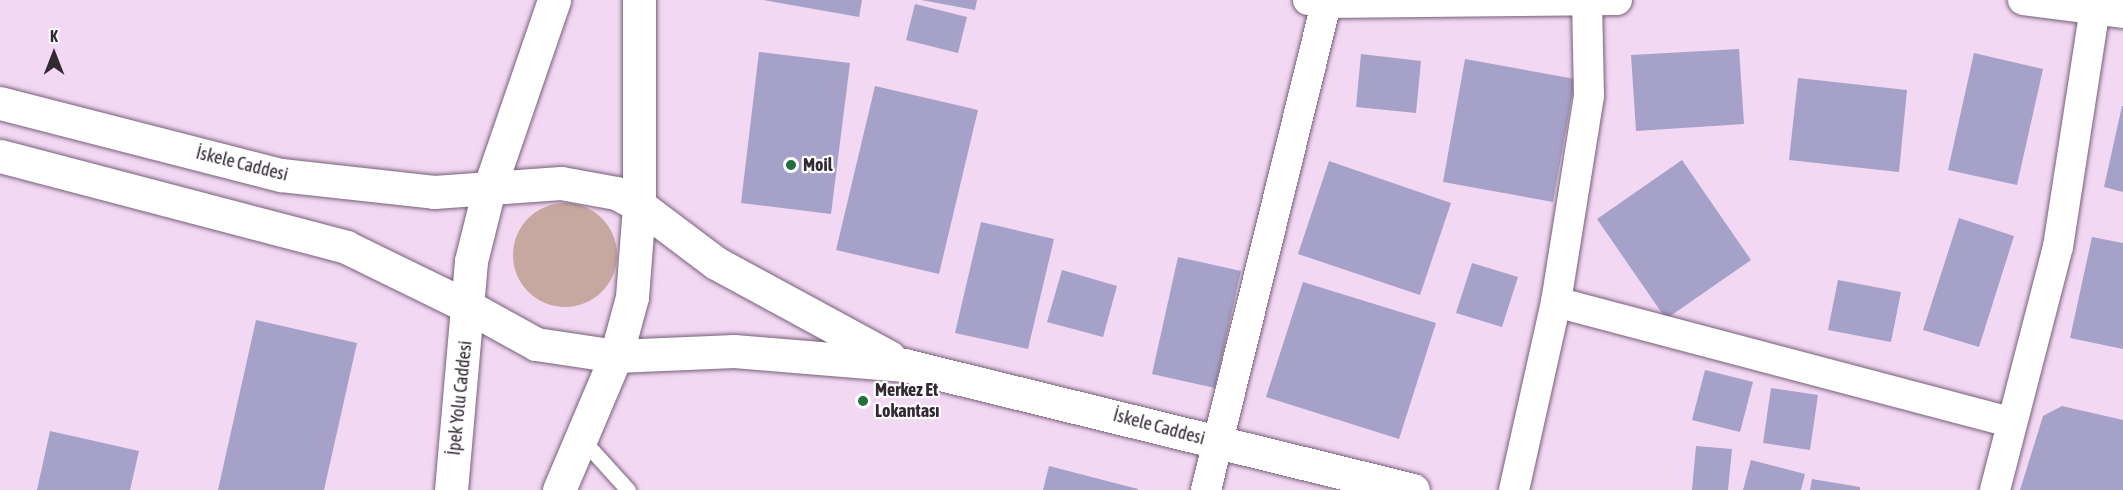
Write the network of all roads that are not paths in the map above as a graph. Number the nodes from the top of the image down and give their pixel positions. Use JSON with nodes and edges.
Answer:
{"nodes":[{"id":1,"x":554,"y":0,"type":"edge"},
{"id":2,"x":639,"y":0,"type":"edge"},
{"id":3,"x":1617,"y":0,"type":"edge"},
{"id":4,"x":2023,"y":0,"type":"edge"},
{"id":5,"x":1320,"y":1,"type":"edge"},
{"id":6,"x":1587,"y":1,"type":"edge"},
{"id":7,"x":2109,"y":11,"type":"edge"},
{"id":8,"x":0,"y":103,"type":"edge"},
{"id":9,"x":0,"y":156,"type":"edge"},
{"id":10,"x":489,"y":189,"type":"junction"},
{"id":11,"x":639,"y":204,"type":"junction"},
{"id":12,"x":1556,"y":302,"type":"junction"},
{"id":13,"x":469,"y":307,"type":"junction"},
{"id":14,"x":616,"y":356,"type":"junction"},
{"id":15,"x":904,"y":365,"type":"junction"},
{"id":16,"x":2009,"y":422,"type":"junction"},
{"id":17,"x":579,"y":436,"type":"junction"},
{"id":18,"x":1220,"y":443,"type":"junction"},
{"id":19,"x":451,"y":490,"type":"edge"},
{"id":20,"x":559,"y":490,"type":"edge"},
{"id":21,"x":628,"y":490,"type":"edge"},
{"id":22,"x":1206,"y":490,"type":"edge"},
{"id":23,"x":1413,"y":490,"type":"edge"},
{"id":24,"x":1514,"y":490,"type":"edge"},
{"id":25,"x":1995,"y":490,"type":"edge"}],
"edges":[{"from":1,"to":10,"type":"main road"},
{"from":2,"to":11,"type":"main road"},
{"from":3,"to":6,"type":"street"},
{"from":4,"to":7,"type":"street"},
{"from":5,"to":6,"type":"street"},
{"from":5,"to":18,"type":"street"},
{"from":6,"to":12,"type":"street"},
{"from":7,"to":16,"type":"street"},
{"from":8,"to":10,"type":"main road","name":"İskele Caddesi"},
{"from":9,"to":13,"type":"main road"},
{"from":10,"to":11,"type":"main road"},
{"from":10,"to":13,"type":"main road"},
{"from":11,"to":14,"type":"main road"},
{"from":11,"to":15,"type":"main road"},
{"from":12,"to":16,"type":"street"},
{"from":12,"to":24,"type":"street"},
{"from":13,"to":14,"type":"main road"},
{"from":13,"to":19,"type":"main road","name":"İpek Yolu Caddesi"},
{"from":14,"to":15,"type":"main road"},
{"from":14,"to":17,"type":"main road"},
{"from":15,"to":18,"type":"main road","name":"İskele Caddesi"},
{"from":16,"to":25,"type":"street"},
{"from":17,"to":20,"type":"main road"},
{"from":17,"to":21,"type":"lane"},
{"from":18,"to":22,"type":"street"},
{"from":18,"to":23,"type":"main road","name":"İskele Caddesi"}]}
